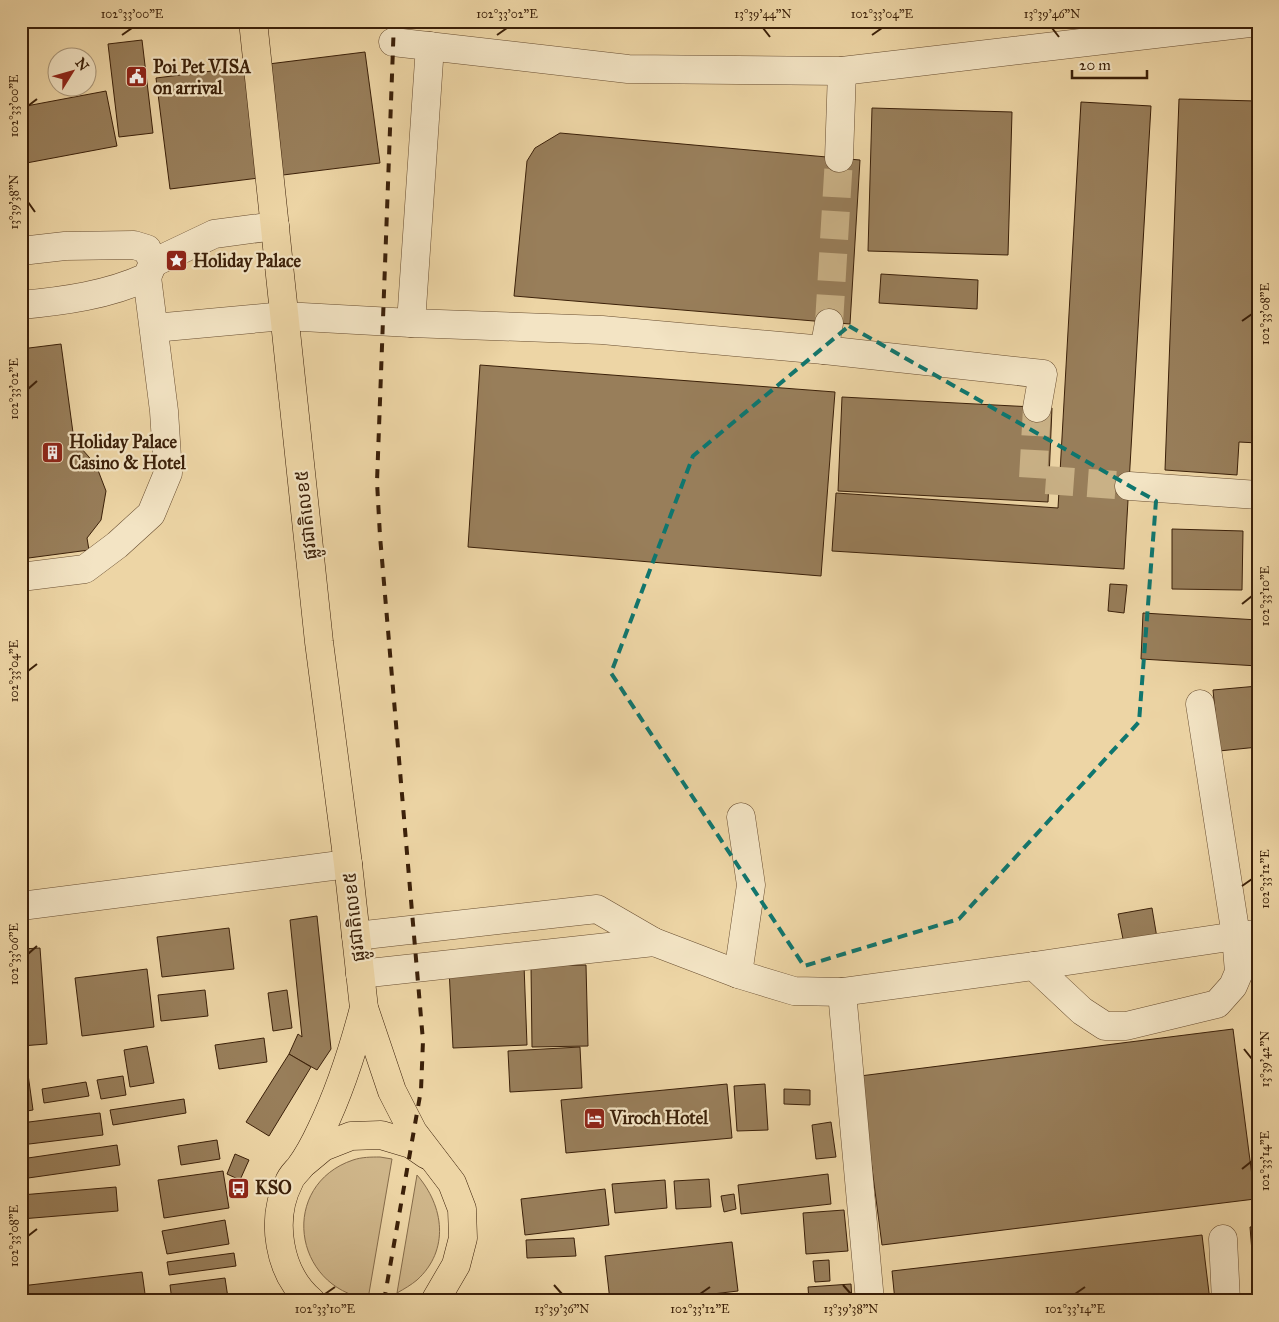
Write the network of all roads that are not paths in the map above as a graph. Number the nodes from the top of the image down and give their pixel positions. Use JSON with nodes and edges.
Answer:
{"nodes":[{"id":1,"x":253,"y":21,"type":"edge"},
{"id":2,"x":1258,"y":22,"type":"edge"},
{"id":3,"x":393,"y":42,"type":"dead end"},
{"id":4,"x":430,"y":46,"type":"junction"},
{"id":5,"x":842,"y":71,"type":"junction"},
{"id":6,"x":839,"y":158,"type":"tunnel mouth"},
{"id":7,"x":275,"y":226,"type":"junction"},
{"id":8,"x":21,"y":251,"type":"edge"},
{"id":9,"x":150,"y":270,"type":"junction"},
{"id":10,"x":21,"y":305,"type":"edge"},
{"id":11,"x":284,"y":316,"type":"junction"},
{"id":12,"x":412,"y":323,"type":"junction"},
{"id":13,"x":829,"y":323,"type":"tunnel mouth"},
{"id":14,"x":154,"y":328,"type":"junction"},
{"id":15,"x":824,"y":350,"type":"junction"},
{"id":16,"x":1037,"y":408,"type":"tunnel mouth"},
{"id":17,"x":1129,"y":486,"type":"tunnel mouth"},
{"id":18,"x":1258,"y":496,"type":"edge"},
{"id":19,"x":21,"y":577,"type":"edge"},
{"id":20,"x":1200,"y":704,"type":"dead end"},
{"id":21,"x":741,"y":817,"type":"dead end"},
{"id":22,"x":348,"y":864,"type":"junction"},
{"id":23,"x":21,"y":906,"type":"edge"},
{"id":24,"x":1247,"y":935,"type":"edge"},
{"id":25,"x":356,"y":936,"type":"junction"},
{"id":26,"x":654,"y":942,"type":"junction"},
{"id":27,"x":1034,"y":966,"type":"junction"},
{"id":28,"x":360,"y":974,"type":"junction"},
{"id":29,"x":738,"y":974,"type":"junction"},
{"id":30,"x":842,"y":992,"type":"junction"},
{"id":31,"x":364,"y":1008,"type":"junction"},
{"id":32,"x":435,"y":1160,"type":"junction"},
{"id":33,"x":300,"y":1166,"type":"junction"},
{"id":34,"x":1223,"y":1239,"type":"dead end"},
{"id":35,"x":434,"y":1297,"type":"edge"},
{"id":36,"x":308,"y":1300,"type":"edge"},
{"id":37,"x":870,"y":1301,"type":"edge"},
{"id":38,"x":1226,"y":1301,"type":"edge"}],
"edges":[{"from":1,"to":7,"type":"highway","name":"ផ្លូវជាតិលេខ៥"},
{"from":2,"to":5,"type":"street"},
{"from":3,"to":4,"type":"street"},
{"from":4,"to":5,"type":"street"},
{"from":4,"to":12,"type":"street"},
{"from":5,"to":6,"type":"street"},
{"from":7,"to":9,"type":"street"},
{"from":7,"to":11,"type":"highway","name":"ផ្លូវជាតិលេខ៥"},
{"from":8,"to":9,"type":"street"},
{"from":9,"to":10,"type":"street"},
{"from":9,"to":14,"type":"street"},
{"from":11,"to":12,"type":"street"},
{"from":11,"to":14,"type":"street"},
{"from":11,"to":22,"type":"highway","name":"ផ្លូវជាតិលេខ៥"},
{"from":12,"to":15,"type":"street"},
{"from":13,"to":15,"type":"street"},
{"from":14,"to":19,"type":"street"},
{"from":15,"to":16,"type":"street"},
{"from":17,"to":18,"type":"street"},
{"from":20,"to":24,"type":"street"},
{"from":21,"to":29,"type":"street"},
{"from":22,"to":23,"type":"street"},
{"from":22,"to":25,"type":"highway","name":"ផ្លូវជាតិលេខ៥"},
{"from":24,"to":27,"type":"street"},
{"from":24,"to":27,"type":"street"},
{"from":25,"to":26,"type":"street"},
{"from":25,"to":28,"type":"highway","name":"ផ្លូវជាតិលេខ៥"},
{"from":26,"to":28,"type":"street"},
{"from":26,"to":29,"type":"street"},
{"from":27,"to":30,"type":"street"},
{"from":28,"to":31,"type":"highway","name":"ផ្លូវជាតិលេខ៥"},
{"from":29,"to":30,"type":"street"},
{"from":30,"to":37,"type":"street"},
{"from":31,"to":32,"type":"highway","name":"ផ្លូវជាតិលេខ៥"},
{"from":31,"to":33,"type":"highway","name":"ផ្លូវជាតិលេខ៥"},
{"from":32,"to":33,"type":"highway","name":"ផ្លូវជាតិលេខ៥"},
{"from":32,"to":35,"type":"highway","name":"ផ្លូវជាតិលេខ៥"},
{"from":33,"to":36,"type":"highway","name":"ផ្លូវជាតិលេខ៥"},
{"from":34,"to":38,"type":"street"}]}
